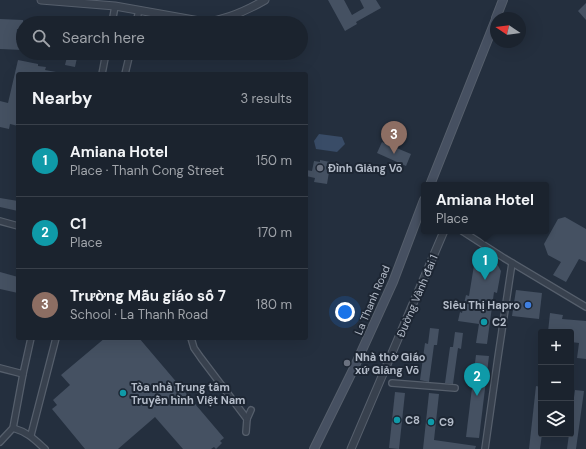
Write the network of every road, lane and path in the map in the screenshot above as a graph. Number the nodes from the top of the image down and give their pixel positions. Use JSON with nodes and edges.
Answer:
{"nodes":[{"id":1,"x":41,"y":0,"type":"edge"},
{"id":2,"x":265,"y":0,"type":"edge"},
{"id":3,"x":503,"y":0,"type":"edge"},
{"id":4,"x":116,"y":6,"type":"junction"},
{"id":5,"x":139,"y":10,"type":"junction"},
{"id":6,"x":498,"y":12,"type":"edge"},
{"id":7,"x":114,"y":16,"type":"edge"},
{"id":8,"x":138,"y":16,"type":"edge"},
{"id":9,"x":172,"y":16,"type":"edge"},
{"id":10,"x":234,"y":16,"type":"edge"},
{"id":11,"x":490,"y":33,"type":"edge"},
{"id":12,"x":105,"y":60,"type":"edge"},
{"id":13,"x":129,"y":60,"type":"edge"},
{"id":14,"x":102,"y":72,"type":"edge"},
{"id":15,"x":126,"y":72,"type":"edge"},
{"id":16,"x":431,"y":182,"type":"edge"},
{"id":17,"x":421,"y":210,"type":"edge"},
{"id":18,"x":0,"y":221,"type":"edge"},
{"id":19,"x":16,"y":225,"type":"edge"},
{"id":20,"x":443,"y":234,"type":"edge"},
{"id":21,"x":467,"y":234,"type":"edge"},
{"id":22,"x":512,"y":263,"type":"junction"},
{"id":23,"x":586,"y":307,"type":"edge"},
{"id":24,"x":30,"y":340,"type":"edge"},
{"id":25,"x":55,"y":340,"type":"edge"},
{"id":26,"x":191,"y":340,"type":"edge"},
{"id":27,"x":0,"y":368,"type":"edge"},
{"id":28,"x":22,"y":374,"type":"junction"},
{"id":29,"x":392,"y":383,"type":"dead end"},
{"id":30,"x":455,"y":388,"type":"dead end"},
{"id":31,"x":251,"y":410,"type":"dead end"},
{"id":32,"x":247,"y":419,"type":"junction"},
{"id":33,"x":13,"y":428,"type":"junction"},
{"id":34,"x":246,"y":432,"type":"dead end"},
{"id":35,"x":31,"y":435,"type":"junction"},
{"id":36,"x":0,"y":442,"type":"edge"},
{"id":37,"x":45,"y":449,"type":"edge"},
{"id":38,"x":314,"y":449,"type":"edge"},
{"id":39,"x":350,"y":449,"type":"edge"},
{"id":40,"x":485,"y":449,"type":"edge"}],
"edges":[{"from":1,"to":4,"type":"street"},
{"from":2,"to":10,"type":"street"},
{"from":3,"to":6,"type":"main road"},
{"from":4,"to":5,"type":"street"},
{"from":4,"to":7,"type":"street"},
{"from":5,"to":8,"type":"street"},
{"from":5,"to":9,"type":"street"},
{"from":11,"to":16,"type":"main road"},
{"from":12,"to":14,"type":"street"},
{"from":13,"to":15,"type":"street"},
{"from":17,"to":38,"type":"main road","name":"La Thanh Road"},
{"from":18,"to":19,"type":"street"},
{"from":20,"to":39,"type":"street","name":"Đường Vành đai 1"},
{"from":21,"to":22,"type":"street"},
{"from":22,"to":23,"type":"street"},
{"from":22,"to":40,"type":"street"},
{"from":24,"to":28,"type":"street"},
{"from":25,"to":35,"type":"street"},
{"from":26,"to":32,"type":"street"},
{"from":27,"to":28,"type":"street"},
{"from":28,"to":33,"type":"street"},
{"from":29,"to":30,"type":"street"},
{"from":31,"to":32,"type":"street"},
{"from":32,"to":34,"type":"street"},
{"from":33,"to":35,"type":"street"},
{"from":33,"to":36,"type":"street"},
{"from":35,"to":37,"type":"street"}]}
